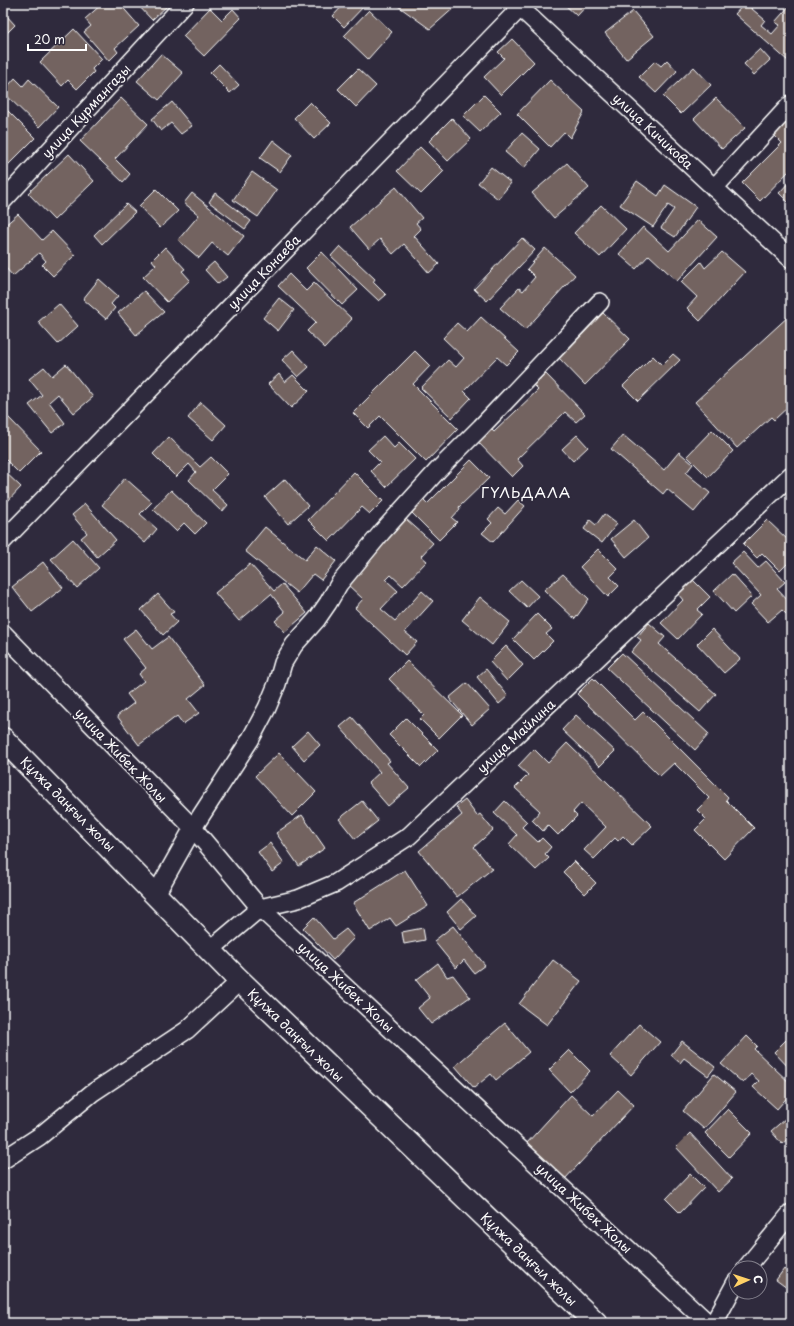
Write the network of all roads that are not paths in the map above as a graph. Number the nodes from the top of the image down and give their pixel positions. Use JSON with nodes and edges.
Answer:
{"nodes":[{"id":1,"x":185,"y":3,"type":"edge"},
{"id":2,"x":520,"y":5,"type":"edge"},
{"id":3,"x":791,"y":104,"type":"edge"},
{"id":4,"x":714,"y":188,"type":"junction"},
{"id":5,"x":3,"y":201,"type":"edge"},
{"id":6,"x":791,"y":259,"type":"edge"},
{"id":7,"x":600,"y":302,"type":"dead end"},
{"id":8,"x":791,"y":475,"type":"edge"},
{"id":9,"x":3,"y":541,"type":"edge"},
{"id":10,"x":3,"y":633,"type":"edge"},
{"id":11,"x":3,"y":739,"type":"edge"},
{"id":12,"x":193,"y":828,"type":"junction"},
{"id":13,"x":156,"y":894,"type":"junction"},
{"id":14,"x":260,"y":908,"type":"junction"},
{"id":15,"x":210,"y":950,"type":"junction"},
{"id":16,"x":240,"y":981,"type":"junction"},
{"id":17,"x":3,"y":1160,"type":"edge"},
{"id":18,"x":791,"y":1213,"type":"edge"},
{"id":19,"x":753,"y":1260,"type":"edge"},
{"id":20,"x":728,"y":1297,"type":"edge"},
{"id":21,"x":596,"y":1323,"type":"edge"},
{"id":22,"x":708,"y":1323,"type":"edge"},
{"id":23,"x":714,"y":1323,"type":"edge"}],
"edges":[{"from":1,"to":5,"type":"street","name":"улица Курмангазы"},
{"from":2,"to":4,"type":"street","name":"улица Кичикова"},
{"from":2,"to":9,"type":"street","name":"улица Конаева"},
{"from":3,"to":4,"type":"street"},
{"from":4,"to":6,"type":"street","name":"улица Кичикова"},
{"from":7,"to":12,"type":"street"},
{"from":8,"to":14,"type":"street","name":"улица Майлина"},
{"from":10,"to":12,"type":"street","name":"улица Жибек Жолы"},
{"from":11,"to":13,"type":"main road","name":"Құлжа даңғыл жолы"},
{"from":12,"to":13,"type":"street"},
{"from":12,"to":14,"type":"street","name":"улица Жибек Жолы"},
{"from":13,"to":15,"type":"main road","name":"Құлжа даңғыл жолы"},
{"from":14,"to":15,"type":"street","name":"улица Майлина"},
{"from":14,"to":22,"type":"street","name":"улица Жибек Жолы"},
{"from":15,"to":16,"type":"main road","name":"Құлжа даңғыл жолы"},
{"from":16,"to":17,"type":"street"},
{"from":16,"to":21,"type":"main road","name":"Құлжа даңғыл жолы"},
{"from":18,"to":19,"type":"street"},
{"from":20,"to":23,"type":"street"}]}
